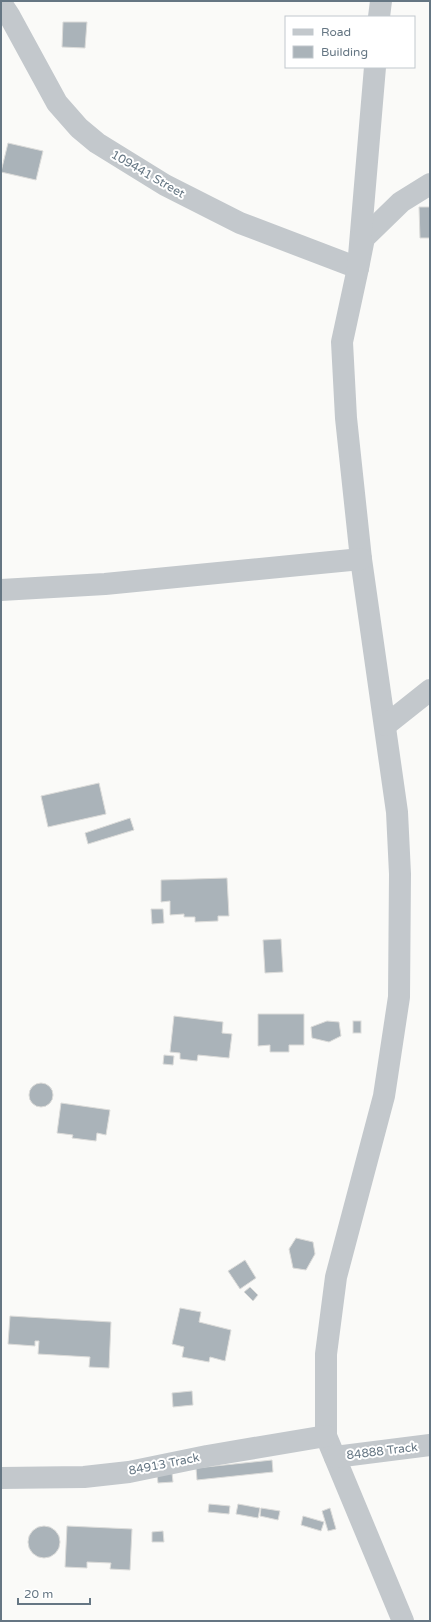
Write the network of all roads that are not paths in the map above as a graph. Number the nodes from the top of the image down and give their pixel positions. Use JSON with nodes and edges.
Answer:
{"nodes":[{"id":1,"x":381,"y":1,"type":"edge"},
{"id":2,"x":1,"y":3,"type":"edge"},
{"id":3,"x":379,"y":16,"type":"edge"},
{"id":4,"x":375,"y":68,"type":"edge"},
{"id":5,"x":430,"y":184,"type":"edge"},
{"id":6,"x":358,"y":268,"type":"junction"},
{"id":7,"x":361,"y":559,"type":"junction"},
{"id":8,"x":1,"y":590,"type":"edge"},
{"id":9,"x":430,"y":690,"type":"edge"},
{"id":10,"x":386,"y":725,"type":"junction"},
{"id":11,"x":326,"y":1436,"type":"junction"},
{"id":12,"x":430,"y":1445,"type":"edge"},
{"id":13,"x":334,"y":1457,"type":"junction"},
{"id":14,"x":1,"y":1478,"type":"edge"},
{"id":15,"x":403,"y":1621,"type":"edge"}],
"edges":[{"from":1,"to":3,"type":"street"},
{"from":2,"to":6,"type":"street","name":"109441 Street"},
{"from":4,"to":6,"type":"street"},
{"from":5,"to":6,"type":"street"},
{"from":6,"to":7,"type":"street"},
{"from":7,"to":8,"type":"street"},
{"from":7,"to":10,"type":"street"},
{"from":9,"to":10,"type":"street"},
{"from":10,"to":11,"type":"street"},
{"from":11,"to":13,"type":"street"},
{"from":11,"to":14,"type":"street","name":"84913 Track"},
{"from":12,"to":13,"type":"street","name":"84888 Track"},
{"from":13,"to":15,"type":"street"}]}
